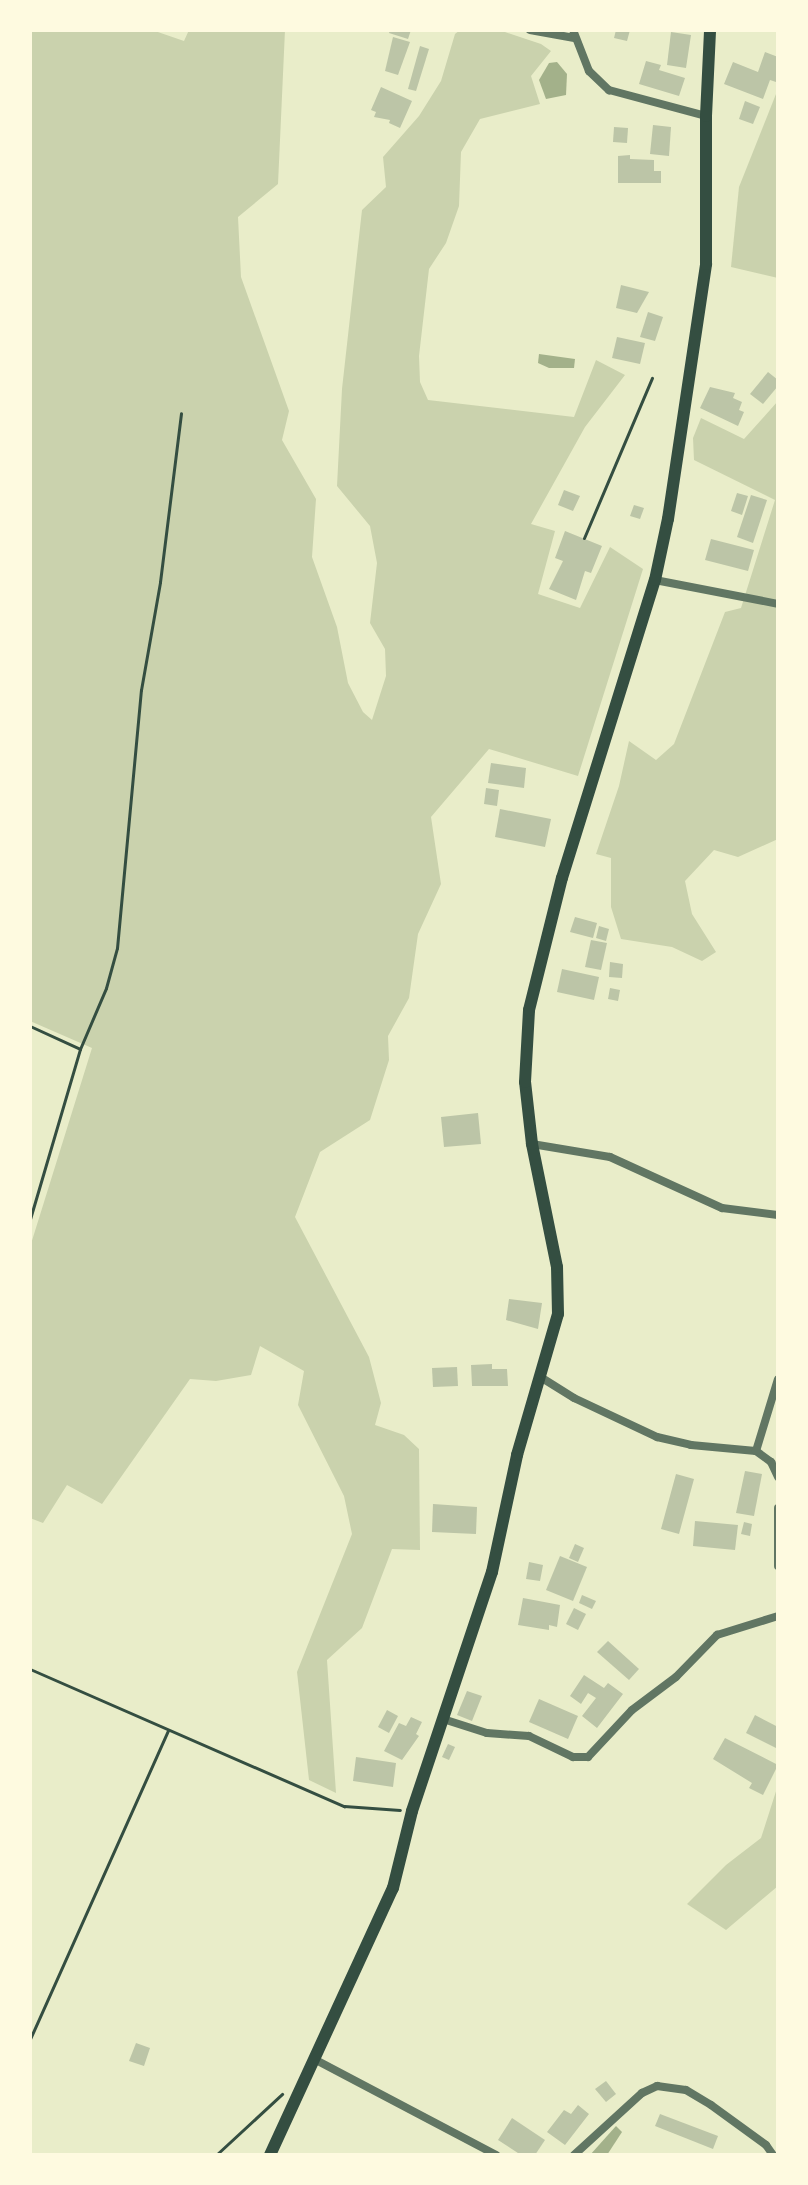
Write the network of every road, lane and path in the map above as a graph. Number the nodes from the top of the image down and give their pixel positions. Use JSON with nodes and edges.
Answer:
{"nodes":[{"id":1,"x":530,"y":30,"type":"edge"},
{"id":2,"x":710,"y":30,"type":"edge"},
{"id":3,"x":574,"y":34,"type":"edge"},
{"id":4,"x":706,"y":116,"type":"junction"},
{"id":5,"x":652,"y":378,"type":"dead end"},
{"id":6,"x":181,"y":413,"type":"dead end"},
{"id":7,"x":584,"y":538,"type":"dead end"},
{"id":8,"x":655,"y":580,"type":"junction"},
{"id":9,"x":778,"y":604,"type":"edge"},
{"id":10,"x":30,"y":1026,"type":"edge"},
{"id":11,"x":80,"y":1049,"type":"junction"},
{"id":12,"x":532,"y":1144,"type":"junction"},
{"id":13,"x":778,"y":1215,"type":"edge"},
{"id":14,"x":30,"y":1219,"type":"edge"},
{"id":15,"x":542,"y":1378,"type":"junction"},
{"id":16,"x":778,"y":1379,"type":"edge"},
{"id":17,"x":756,"y":1451,"type":"junction"},
{"id":18,"x":778,"y":1477,"type":"edge"},
{"id":19,"x":778,"y":1508,"type":"edge"},
{"id":20,"x":778,"y":1566,"type":"edge"},
{"id":21,"x":778,"y":1616,"type":"edge"},
{"id":22,"x":30,"y":1669,"type":"edge"},
{"id":23,"x":443,"y":1719,"type":"junction"},
{"id":24,"x":168,"y":1731,"type":"junction"},
{"id":25,"x":412,"y":1811,"type":"junction"},
{"id":26,"x":30,"y":2039,"type":"edge"},
{"id":27,"x":314,"y":2059,"type":"junction"},
{"id":28,"x":288,"y":2088,"type":"dead end"},
{"id":29,"x":778,"y":2141,"type":"edge"},
{"id":30,"x":766,"y":2145,"type":"junction"},
{"id":31,"x":216,"y":2155,"type":"edge"},
{"id":32,"x":270,"y":2155,"type":"edge"},
{"id":33,"x":496,"y":2155,"type":"edge"},
{"id":34,"x":574,"y":2155,"type":"edge"},
{"id":35,"x":773,"y":2155,"type":"edge"}],
"edges":[{"from":1,"to":3,"type":"street"},
{"from":2,"to":4,"type":"main road"},
{"from":3,"to":4,"type":"street"},
{"from":4,"to":8,"type":"main road"},
{"from":5,"to":7,"type":"path"},
{"from":6,"to":11,"type":"path"},
{"from":8,"to":9,"type":"street"},
{"from":8,"to":12,"type":"main road"},
{"from":10,"to":11,"type":"path"},
{"from":11,"to":14,"type":"path"},
{"from":12,"to":13,"type":"street"},
{"from":12,"to":15,"type":"main road"},
{"from":15,"to":17,"type":"street"},
{"from":15,"to":23,"type":"main road"},
{"from":16,"to":17,"type":"street"},
{"from":17,"to":18,"type":"street"},
{"from":19,"to":20,"type":"street"},
{"from":21,"to":23,"type":"street"},
{"from":22,"to":24,"type":"path"},
{"from":23,"to":25,"type":"main road"},
{"from":24,"to":25,"type":"path"},
{"from":24,"to":26,"type":"path"},
{"from":25,"to":27,"type":"main road"},
{"from":27,"to":32,"type":"main road"},
{"from":27,"to":33,"type":"street"},
{"from":28,"to":31,"type":"path"},
{"from":29,"to":30,"type":"street"},
{"from":30,"to":34,"type":"street"},
{"from":30,"to":35,"type":"street"}]}
